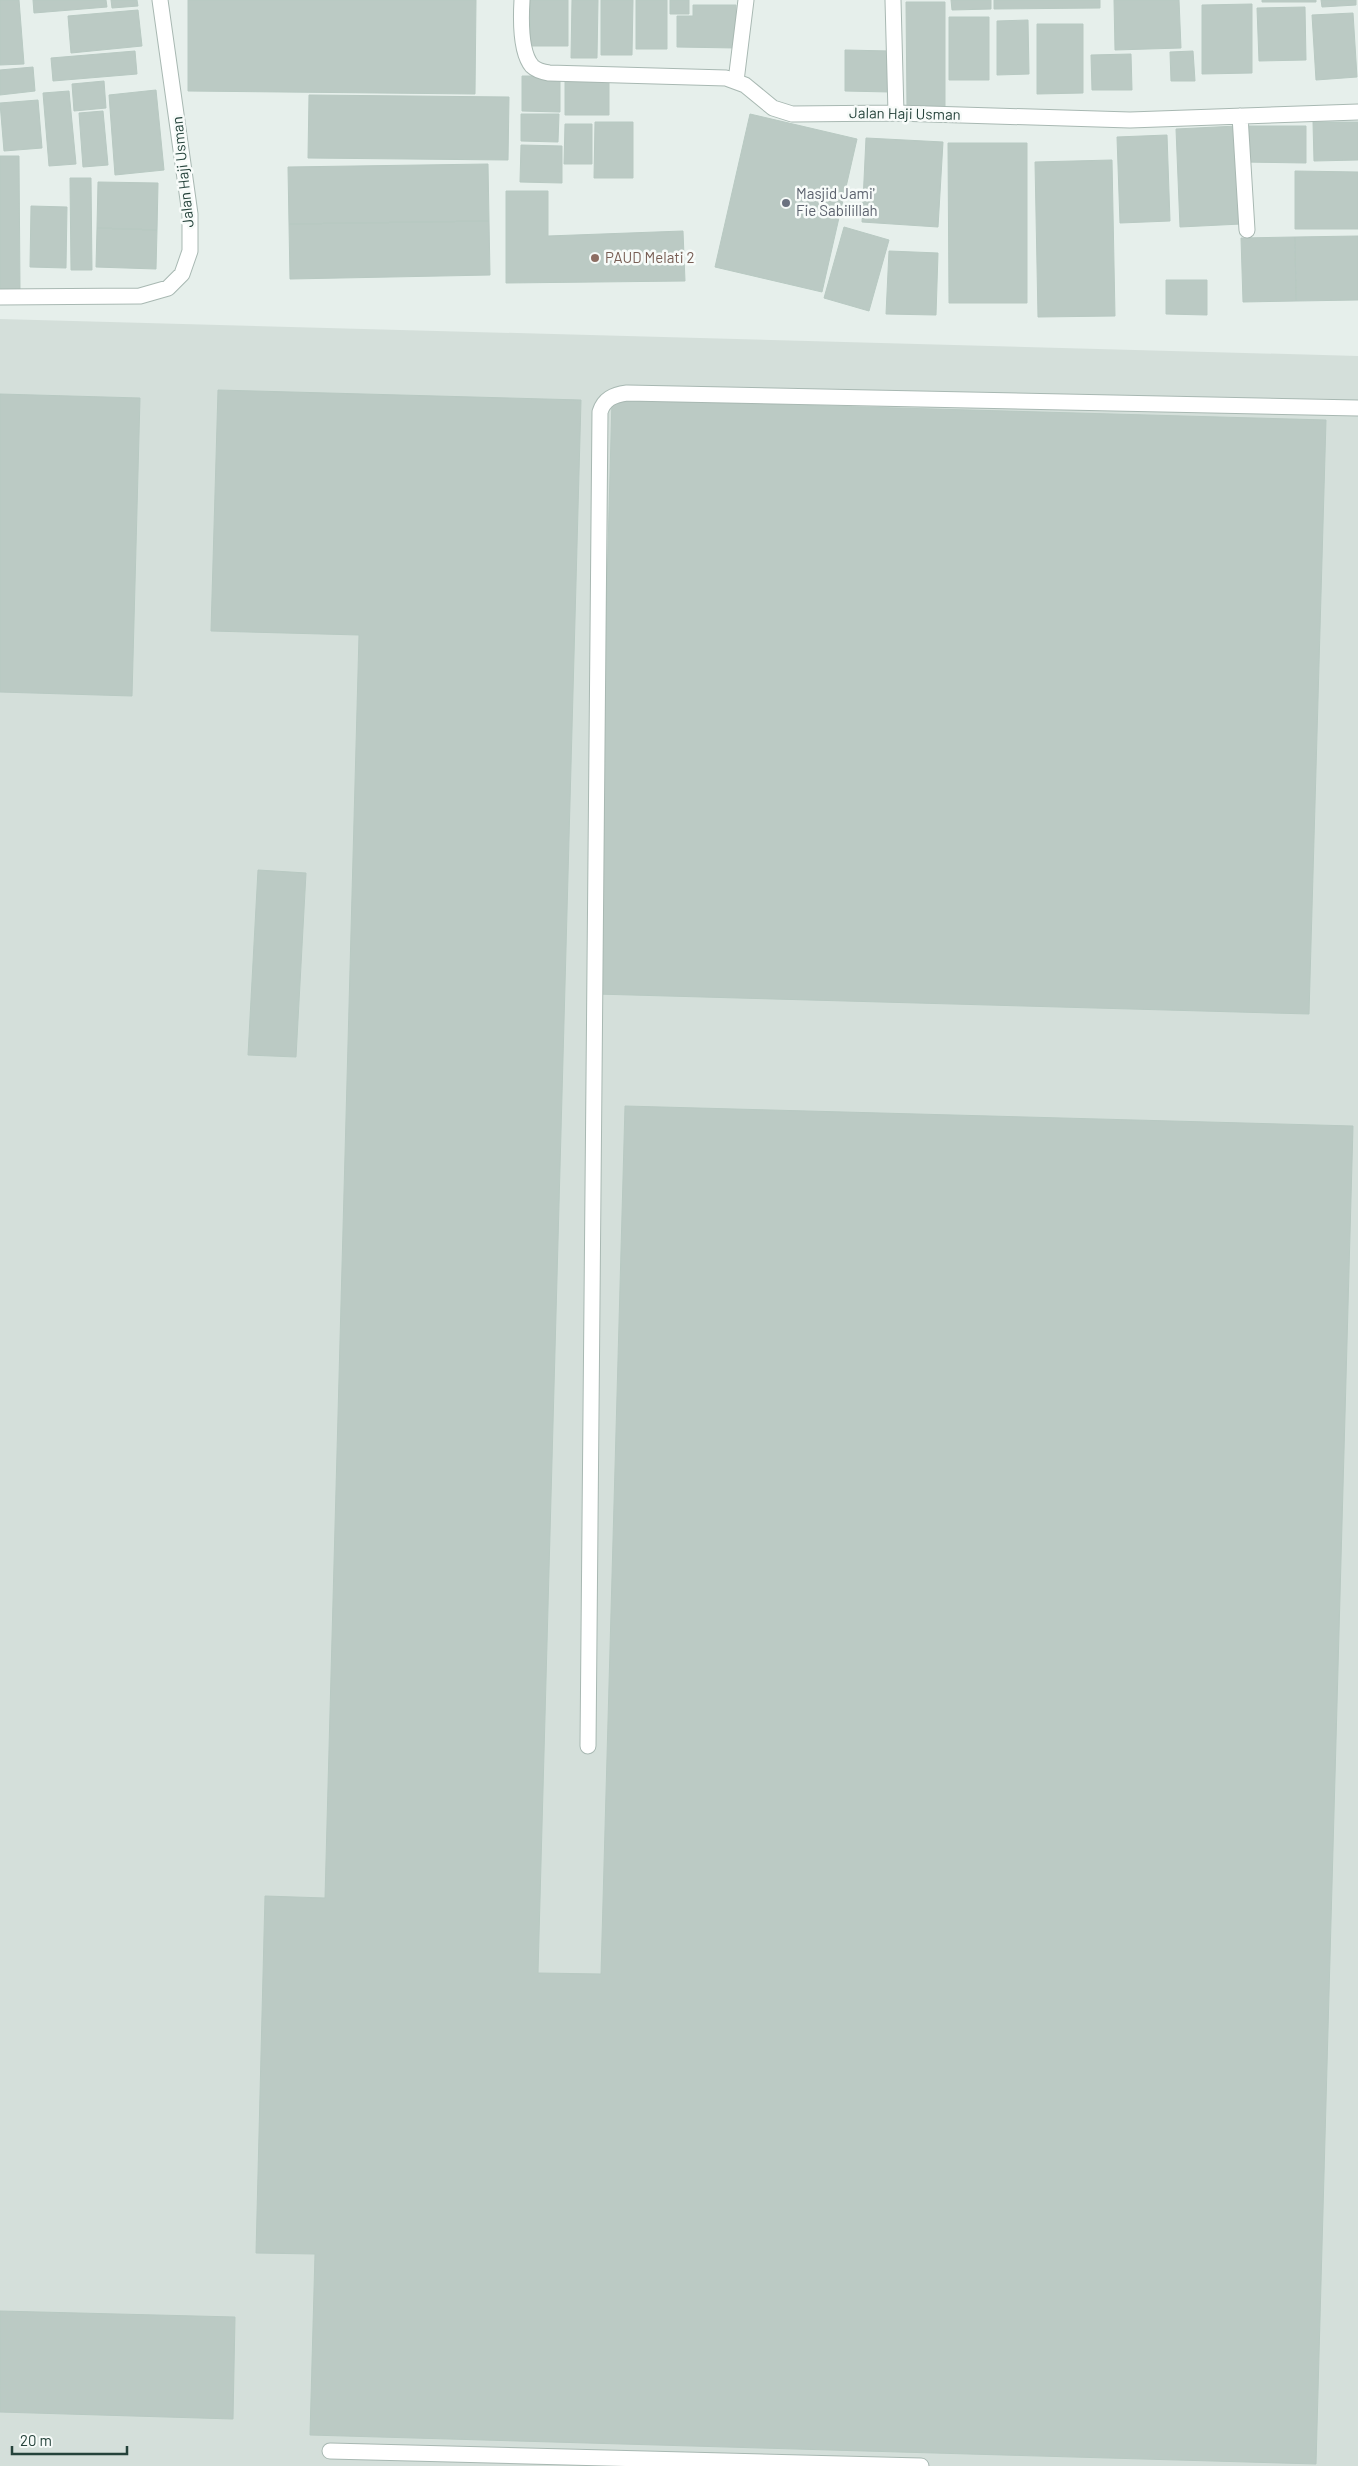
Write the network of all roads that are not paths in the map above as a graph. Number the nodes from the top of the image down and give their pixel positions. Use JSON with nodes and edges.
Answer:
{"nodes":[{"id":1,"x":160,"y":0,"type":"edge"},
{"id":2,"x":522,"y":0,"type":"edge"},
{"id":3,"x":746,"y":0,"type":"edge"},
{"id":4,"x":893,"y":0,"type":"edge"},
{"id":5,"x":736,"y":81,"type":"junction"},
{"id":6,"x":1358,"y":112,"type":"edge"},
{"id":7,"x":896,"y":113,"type":"junction"},
{"id":8,"x":1240,"y":116,"type":"junction"},
{"id":9,"x":1247,"y":230,"type":"dead end"},
{"id":10,"x":0,"y":297,"type":"edge"},
{"id":11,"x":1358,"y":408,"type":"edge"},
{"id":12,"x":588,"y":1746,"type":"dead end"},
{"id":13,"x":330,"y":2452,"type":"dead end"},
{"id":14,"x":921,"y":2466,"type":"edge"}],
"edges":[{"from":1,"to":10,"type":"street","name":"Jalan Haji Usman"},
{"from":2,"to":5,"type":"street","name":"Jalan Haji Usman"},
{"from":3,"to":5,"type":"street"},
{"from":4,"to":7,"type":"street"},
{"from":5,"to":7,"type":"street","name":"Jalan Haji Usman"},
{"from":6,"to":8,"type":"street","name":"Jalan Haji Usman"},
{"from":7,"to":8,"type":"street","name":"Jalan Haji Usman"},
{"from":8,"to":9,"type":"street"},
{"from":11,"to":12,"type":"street"},
{"from":13,"to":14,"type":"street"}]}
